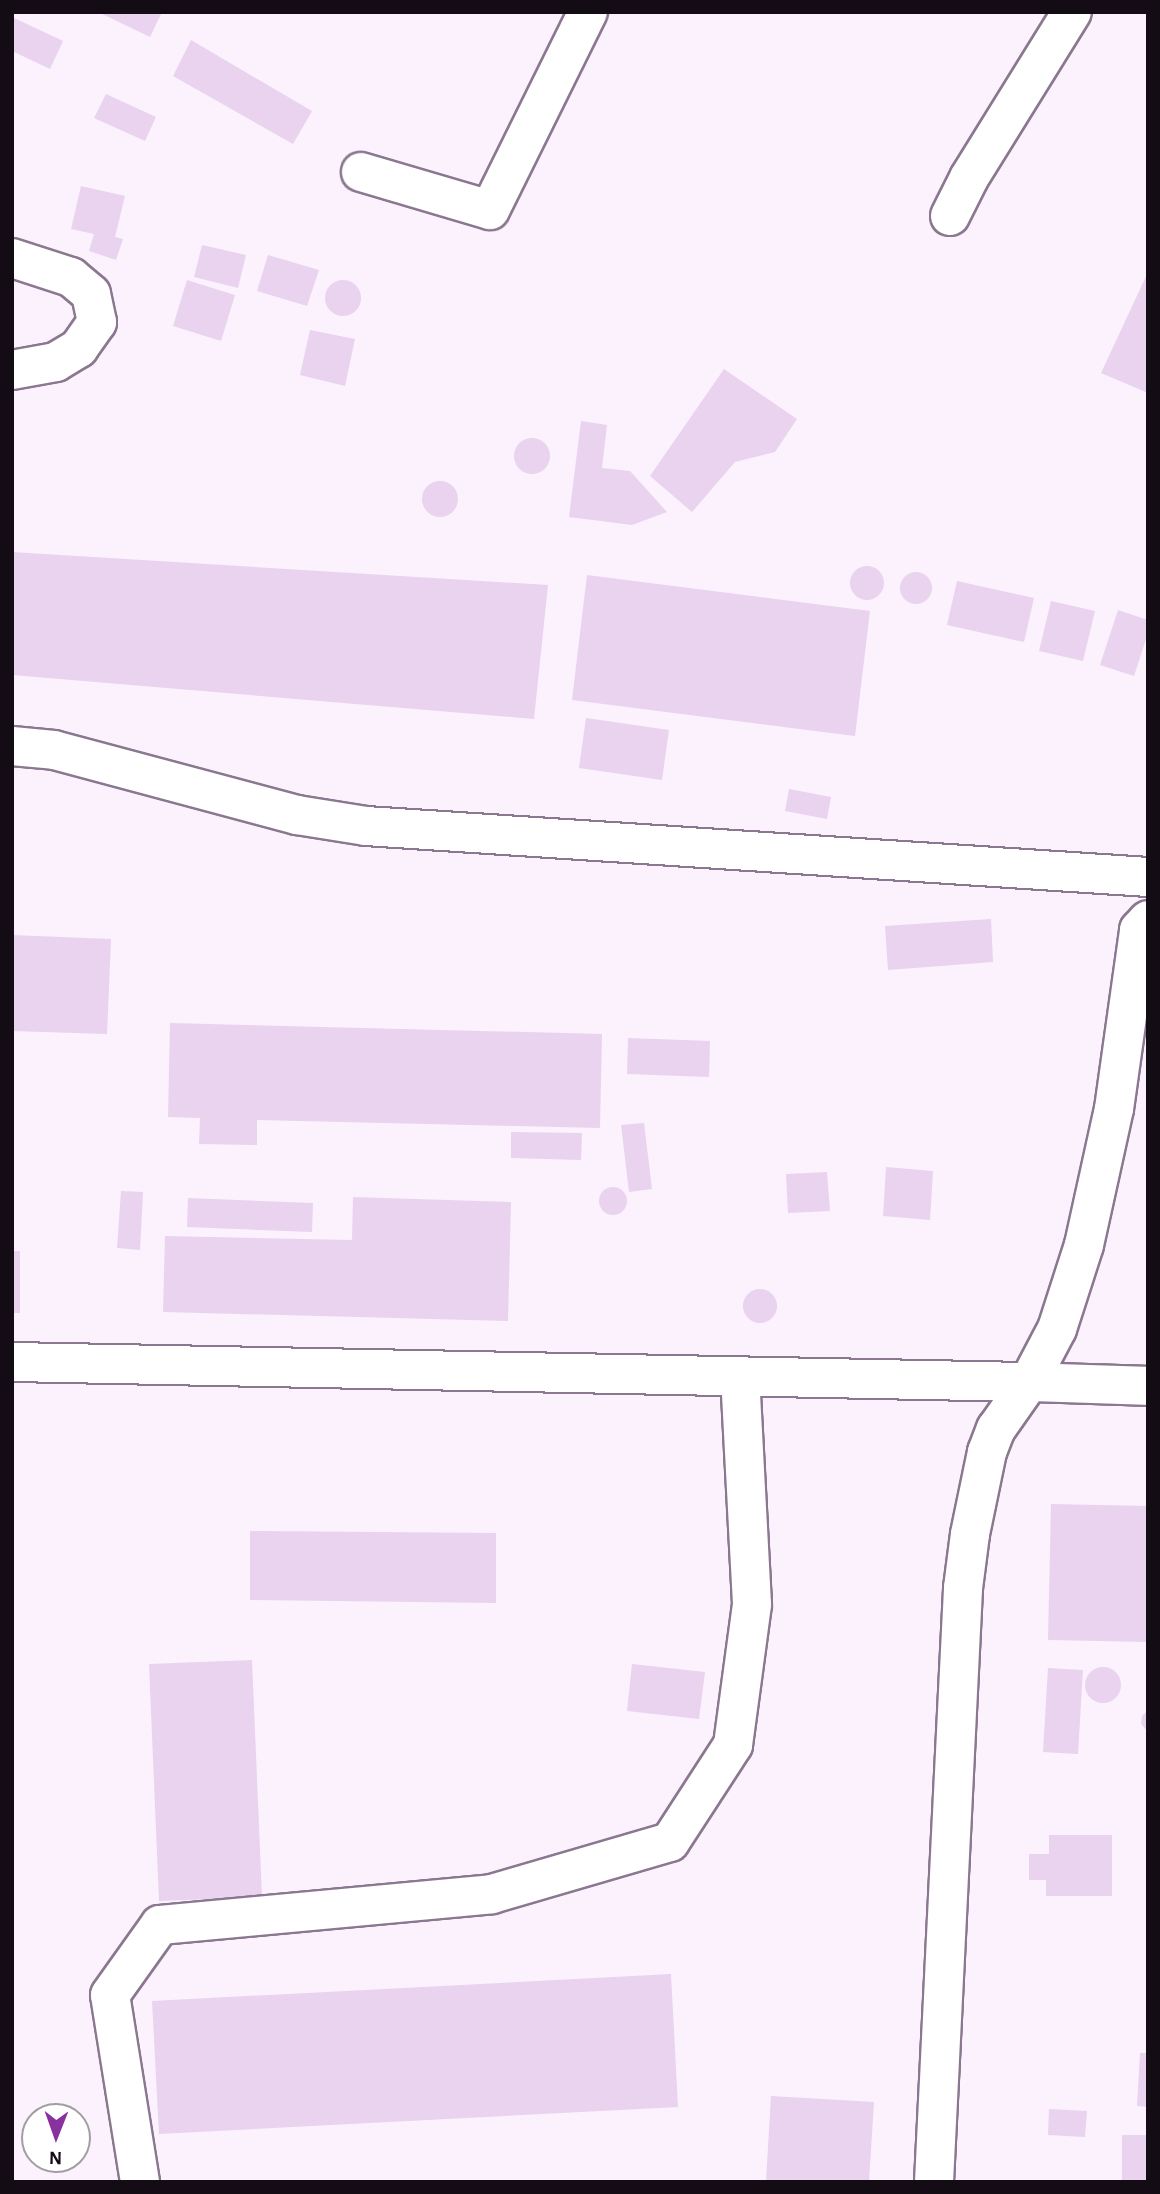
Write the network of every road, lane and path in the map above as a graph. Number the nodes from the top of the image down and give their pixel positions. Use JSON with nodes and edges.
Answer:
{"nodes":[{"id":1,"x":588,"y":12,"type":"edge"},
{"id":2,"x":1072,"y":12,"type":"edge"},
{"id":3,"x":361,"y":172,"type":"dead end"},
{"id":4,"x":950,"y":216,"type":"dead end"},
{"id":5,"x":12,"y":258,"type":"edge"},
{"id":6,"x":12,"y":370,"type":"edge"},
{"id":7,"x":12,"y":746,"type":"edge"},
{"id":8,"x":1148,"y":877,"type":"edge"},
{"id":9,"x":1148,"y":920,"type":"edge"},
{"id":10,"x":12,"y":1362,"type":"edge"},
{"id":11,"x":740,"y":1376,"type":"junction"},
{"id":12,"x":1030,"y":1381,"type":"junction"},
{"id":13,"x":1148,"y":1386,"type":"edge"},
{"id":14,"x":140,"y":2182,"type":"edge"},
{"id":15,"x":934,"y":2182,"type":"edge"}],
"edges":[{"from":1,"to":3,"type":"street"},
{"from":2,"to":4,"type":"street"},
{"from":5,"to":6,"type":"street"},
{"from":7,"to":8,"type":"street"},
{"from":9,"to":12,"type":"street"},
{"from":10,"to":11,"type":"street"},
{"from":11,"to":12,"type":"street"},
{"from":11,"to":14,"type":"street"},
{"from":12,"to":13,"type":"street"},
{"from":12,"to":15,"type":"street"}]}
